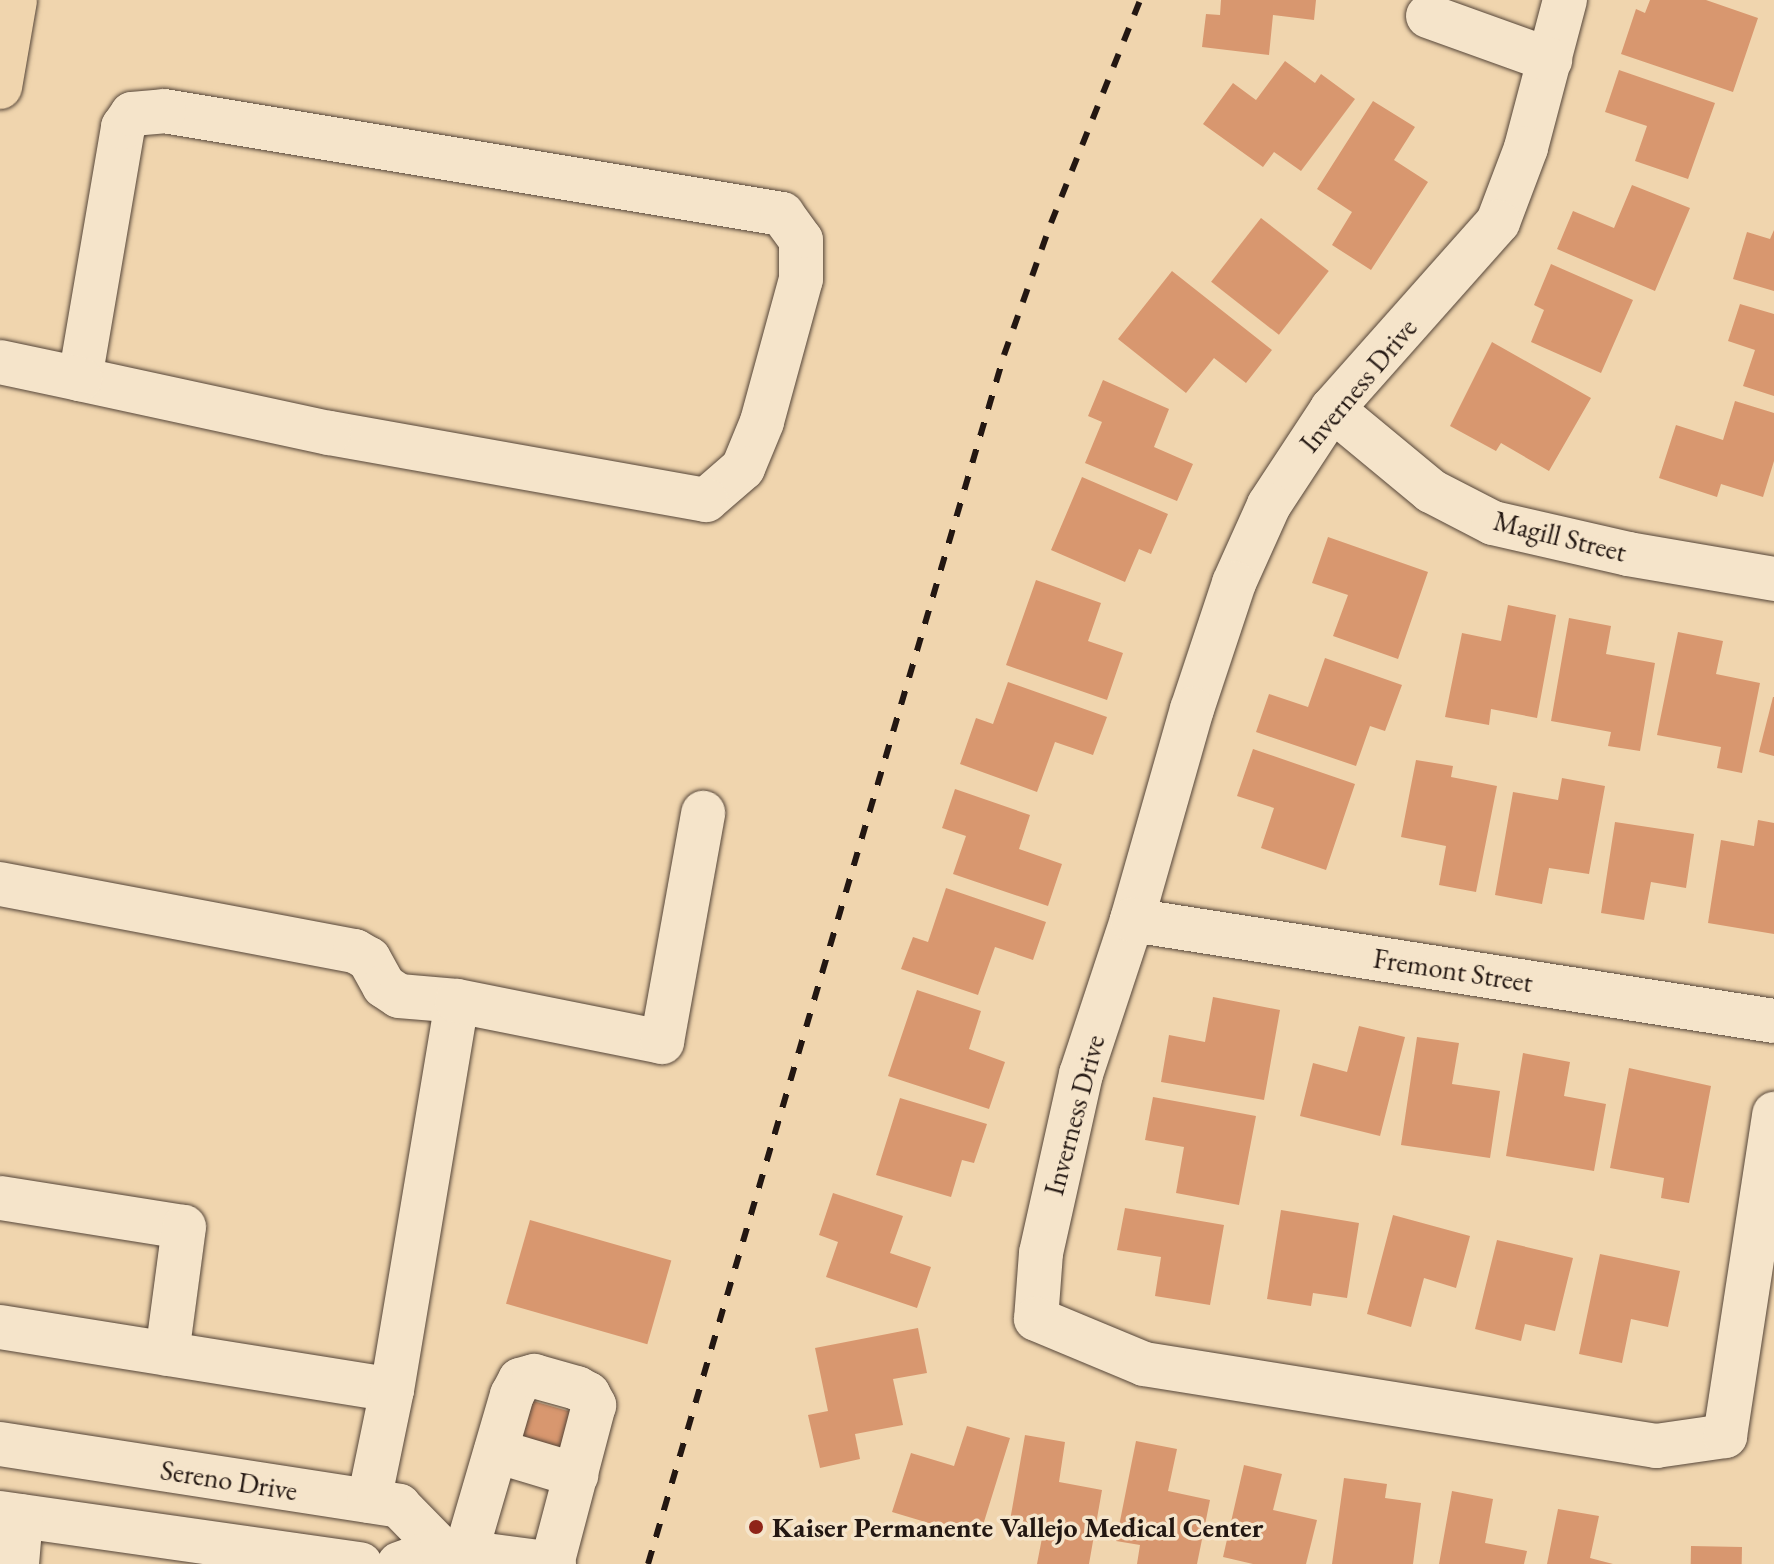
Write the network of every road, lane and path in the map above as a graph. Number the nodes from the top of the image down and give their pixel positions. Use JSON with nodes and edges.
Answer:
{"nodes":[{"id":1,"x":15,"y":0,"type":"edge"},
{"id":2,"x":1565,"y":0,"type":"edge"},
{"id":3,"x":1428,"y":16,"type":"dead end"},
{"id":4,"x":1550,"y":60,"type":"junction"},
{"id":5,"x":0,"y":87,"type":"edge"},
{"id":6,"x":0,"y":362,"type":"edge"},
{"id":7,"x":80,"y":379,"type":"junction"},
{"id":8,"x":1332,"y":409,"type":"junction"},
{"id":9,"x":1774,"y":579,"type":"edge"},
{"id":10,"x":703,"y":813,"type":"dead end"},
{"id":11,"x":0,"y":884,"type":"edge"},
{"id":12,"x":1132,"y":920,"type":"junction"},
{"id":13,"x":457,"y":1001,"type":"junction"},
{"id":14,"x":1774,"y":1021,"type":"edge"},
{"id":15,"x":1774,"y":1114,"type":"edge"},
{"id":16,"x":0,"y":1198,"type":"edge"},
{"id":17,"x":0,"y":1327,"type":"edge"},
{"id":18,"x":167,"y":1354,"type":"junction"},
{"id":19,"x":392,"y":1390,"type":"junction"},
{"id":20,"x":0,"y":1444,"type":"edge"},
{"id":21,"x":496,"y":1451,"type":"junction"},
{"id":22,"x":576,"y":1475,"type":"junction"},
{"id":23,"x":369,"y":1501,"type":"junction"},
{"id":24,"x":10,"y":1514,"type":"edge"},
{"id":25,"x":453,"y":1550,"type":"junction"},
{"id":26,"x":291,"y":1559,"type":"edge"},
{"id":27,"x":17,"y":1564,"type":"edge"},
{"id":28,"x":360,"y":1564,"type":"edge"},
{"id":29,"x":399,"y":1564,"type":"edge"},
{"id":30,"x":553,"y":1564,"type":"edge"}],
"edges":[{"from":1,"to":5,"type":"main road"},
{"from":2,"to":4,"type":"street","name":"Inverness Drive"},
{"from":3,"to":4,"type":"street"},
{"from":4,"to":8,"type":"street","name":"Inverness Drive"},
{"from":6,"to":7,"type":"street"},
{"from":7,"to":7,"type":"street"},
{"from":8,"to":9,"type":"street","name":"Magill Street"},
{"from":8,"to":12,"type":"street","name":"Inverness Drive"},
{"from":10,"to":13,"type":"street"},
{"from":11,"to":13,"type":"street"},
{"from":12,"to":14,"type":"street","name":"Fremont Street"},
{"from":12,"to":15,"type":"street","name":"Inverness Drive"},
{"from":13,"to":19,"type":"street"},
{"from":16,"to":18,"type":"street"},
{"from":17,"to":18,"type":"street"},
{"from":18,"to":19,"type":"street"},
{"from":19,"to":23,"type":"street"},
{"from":20,"to":23,"type":"street","name":"Sereno Drive"},
{"from":21,"to":22,"type":"street"},
{"from":21,"to":22,"type":"street"},
{"from":21,"to":25,"type":"street"},
{"from":22,"to":30,"type":"street"},
{"from":23,"to":25,"type":"street","name":"Sereno Drive"},
{"from":24,"to":26,"type":"street"},
{"from":24,"to":27,"type":"street"},
{"from":25,"to":29,"type":"street"},
{"from":25,"to":30,"type":"street"},
{"from":26,"to":28,"type":"street"}]}
